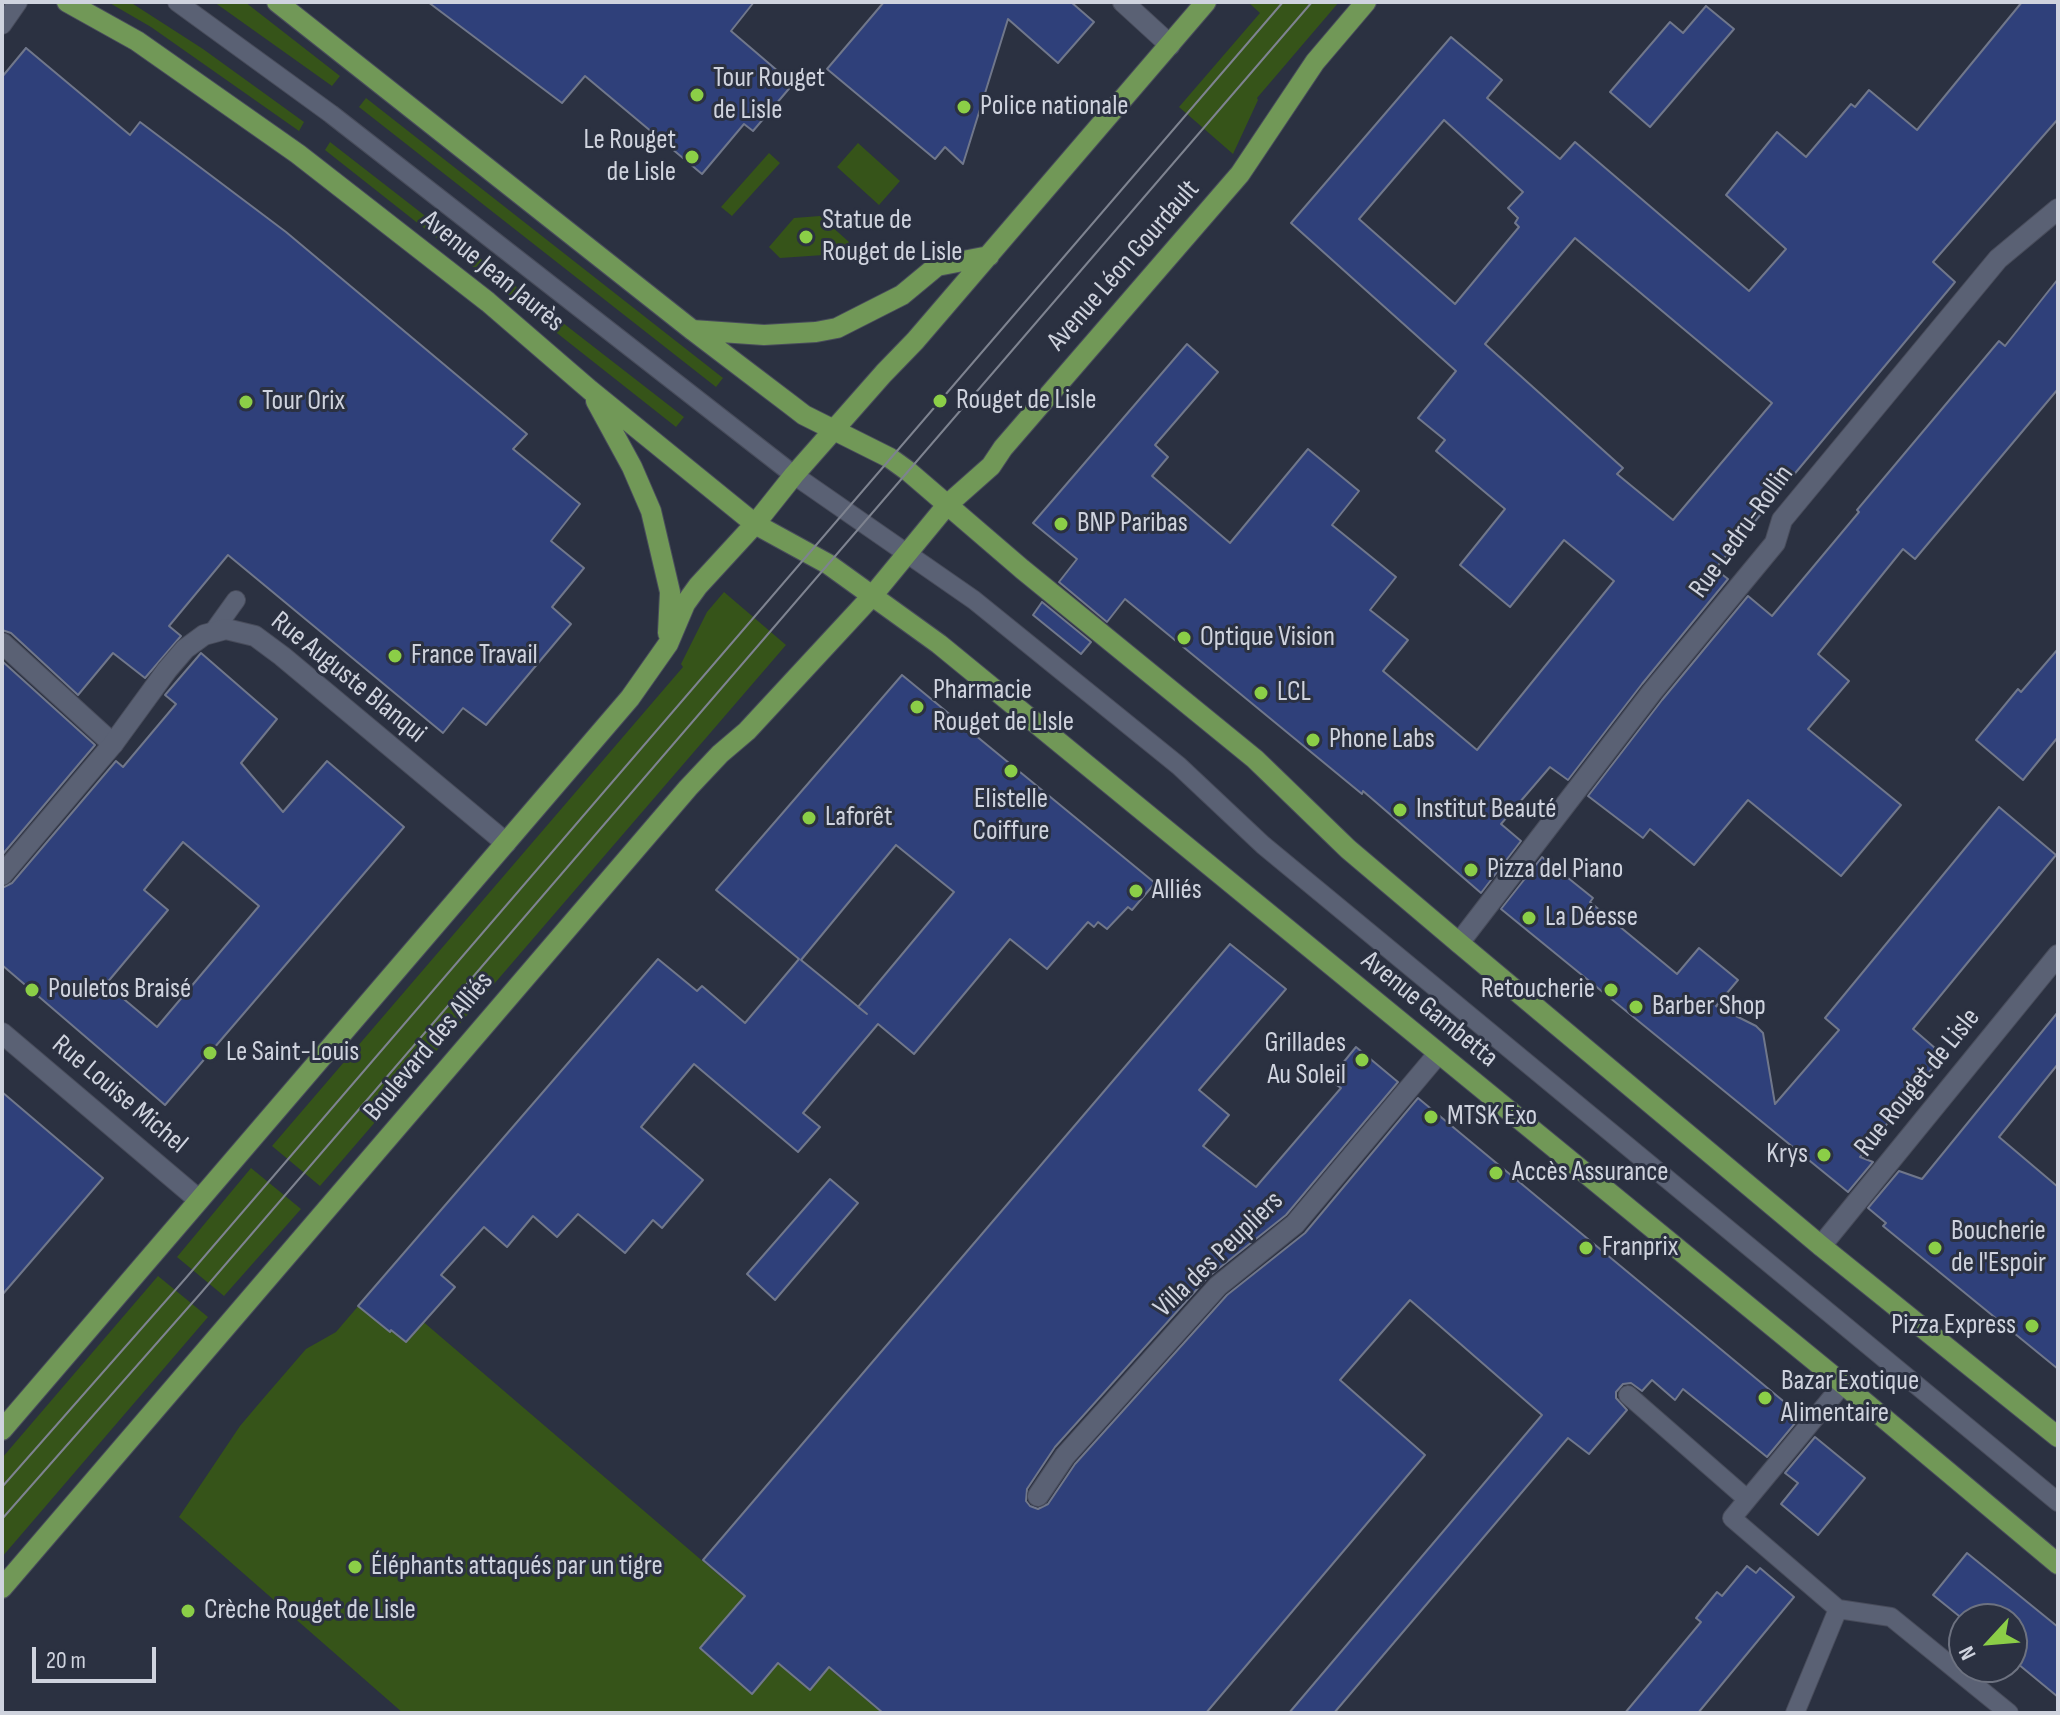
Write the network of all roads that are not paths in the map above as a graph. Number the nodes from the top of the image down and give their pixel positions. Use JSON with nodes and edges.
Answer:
{"nodes":[{"id":1,"x":18,"y":2,"type":"edge"},
{"id":2,"x":67,"y":2,"type":"edge"},
{"id":3,"x":177,"y":2,"type":"edge"},
{"id":4,"x":277,"y":2,"type":"edge"},
{"id":5,"x":1123,"y":2,"type":"edge"},
{"id":6,"x":1206,"y":2,"type":"edge"},
{"id":7,"x":1366,"y":2,"type":"edge"},
{"id":8,"x":2,"y":25,"type":"edge"},
{"id":9,"x":1170,"y":45,"type":"junction"},
{"id":10,"x":2058,"y":209,"type":"edge"},
{"id":11,"x":989,"y":256,"type":"junction"},
{"id":12,"x":691,"y":329,"type":"junction"},
{"id":13,"x":590,"y":390,"type":"junction"},
{"id":14,"x":835,"y":429,"type":"junction"},
{"id":15,"x":794,"y":475,"type":"junction"},
{"id":16,"x":947,"y":505,"type":"junction"},
{"id":17,"x":755,"y":524,"type":"junction"},
{"id":18,"x":910,"y":554,"type":"junction"},
{"id":19,"x":873,"y":595,"type":"junction"},
{"id":20,"x":236,"y":600,"type":"dead end"},
{"id":21,"x":213,"y":632,"type":"junction"},
{"id":22,"x":2,"y":643,"type":"edge"},
{"id":23,"x":668,"y":644,"type":"junction"},
{"id":24,"x":113,"y":744,"type":"junction"},
{"id":25,"x":506,"y":843,"type":"junction"},
{"id":26,"x":2,"y":875,"type":"edge"},
{"id":27,"x":1459,"y":943,"type":"junction"},
{"id":28,"x":2058,"y":955,"type":"edge"},
{"id":29,"x":2,"y":1033,"type":"edge"},
{"id":30,"x":1438,"y":1054,"type":"junction"},
{"id":31,"x":199,"y":1200,"type":"junction"},
{"id":32,"x":1821,"y":1246,"type":"junction"},
{"id":33,"x":1843,"y":1384,"type":"junction"},
{"id":34,"x":1628,"y":1395,"type":"dead end"},
{"id":35,"x":2,"y":1430,"type":"edge"},
{"id":36,"x":2058,"y":1437,"type":"edge"},
{"id":37,"x":1038,"y":1496,"type":"dead end"},
{"id":38,"x":1747,"y":1499,"type":"junction"},
{"id":39,"x":2058,"y":1502,"type":"edge"},
{"id":40,"x":2058,"y":1564,"type":"edge"},
{"id":41,"x":2,"y":1588,"type":"edge"},
{"id":42,"x":1838,"y":1609,"type":"junction"},
{"id":43,"x":1795,"y":1713,"type":"edge"},
{"id":44,"x":2009,"y":1713,"type":"edge"}],
"edges":[{"from":1,"to":8,"type":"lane"},
{"from":2,"to":13,"type":"main road","name":"Avenue Jean Jaurès"},
{"from":3,"to":15,"type":"lane","name":"Avenue Jean Jaurès"},
{"from":4,"to":12,"type":"main road"},
{"from":5,"to":9,"type":"street"},
{"from":6,"to":9,"type":"main road"},
{"from":7,"to":16,"type":"main road","name":"Avenue Léon Gourdault"},
{"from":9,"to":11,"type":"main road"},
{"from":10,"to":27,"type":"street","name":"Rue Ledru-Rollin"},
{"from":11,"to":12,"type":"main road"},
{"from":11,"to":14,"type":"main road"},
{"from":12,"to":14,"type":"main road"},
{"from":13,"to":17,"type":"main road","name":"Avenue Jean Jaurès"},
{"from":13,"to":23,"type":"main road"},
{"from":14,"to":15,"type":"main road"},
{"from":14,"to":16,"type":"main road"},
{"from":15,"to":17,"type":"main road"},
{"from":15,"to":18,"type":"lane","name":"Avenue Jean Jaurès"},
{"from":16,"to":18,"type":"main road","name":"Avenue Léon Gourdault"},
{"from":16,"to":27,"type":"main road"},
{"from":17,"to":19,"type":"main road","name":"Avenue Jean Jaurès"},
{"from":17,"to":23,"type":"main road"},
{"from":18,"to":19,"type":"main road","name":"Boulevard des Alliés"},
{"from":18,"to":39,"type":"lane","name":"Avenue Gambetta"},
{"from":19,"to":30,"type":"main road","name":"Avenue Gambetta"},
{"from":19,"to":41,"type":"main road","name":"Boulevard des Alliés"},
{"from":20,"to":21,"type":"lane"},
{"from":21,"to":24,"type":"street"},
{"from":21,"to":25,"type":"street","name":"Rue Auguste Blanqui"},
{"from":22,"to":24,"type":"street"},
{"from":23,"to":25,"type":"main road"},
{"from":24,"to":26,"type":"street"},
{"from":25,"to":31,"type":"main road"},
{"from":27,"to":32,"type":"main road"},
{"from":28,"to":32,"type":"street","name":"Rue Rouget de Lisle"},
{"from":29,"to":31,"type":"street","name":"Rue Louise Michel"},
{"from":30,"to":33,"type":"main road","name":"Avenue Gambetta"},
{"from":30,"to":37,"type":"street","name":"Villa des Peupliers"},
{"from":31,"to":35,"type":"main road"},
{"from":32,"to":36,"type":"main road"},
{"from":33,"to":38,"type":"lane"},
{"from":33,"to":40,"type":"main road","name":"Avenue Gambetta"},
{"from":34,"to":38,"type":"lane"},
{"from":38,"to":42,"type":"lane"},
{"from":42,"to":43,"type":"lane"},
{"from":42,"to":44,"type":"lane"}]}
